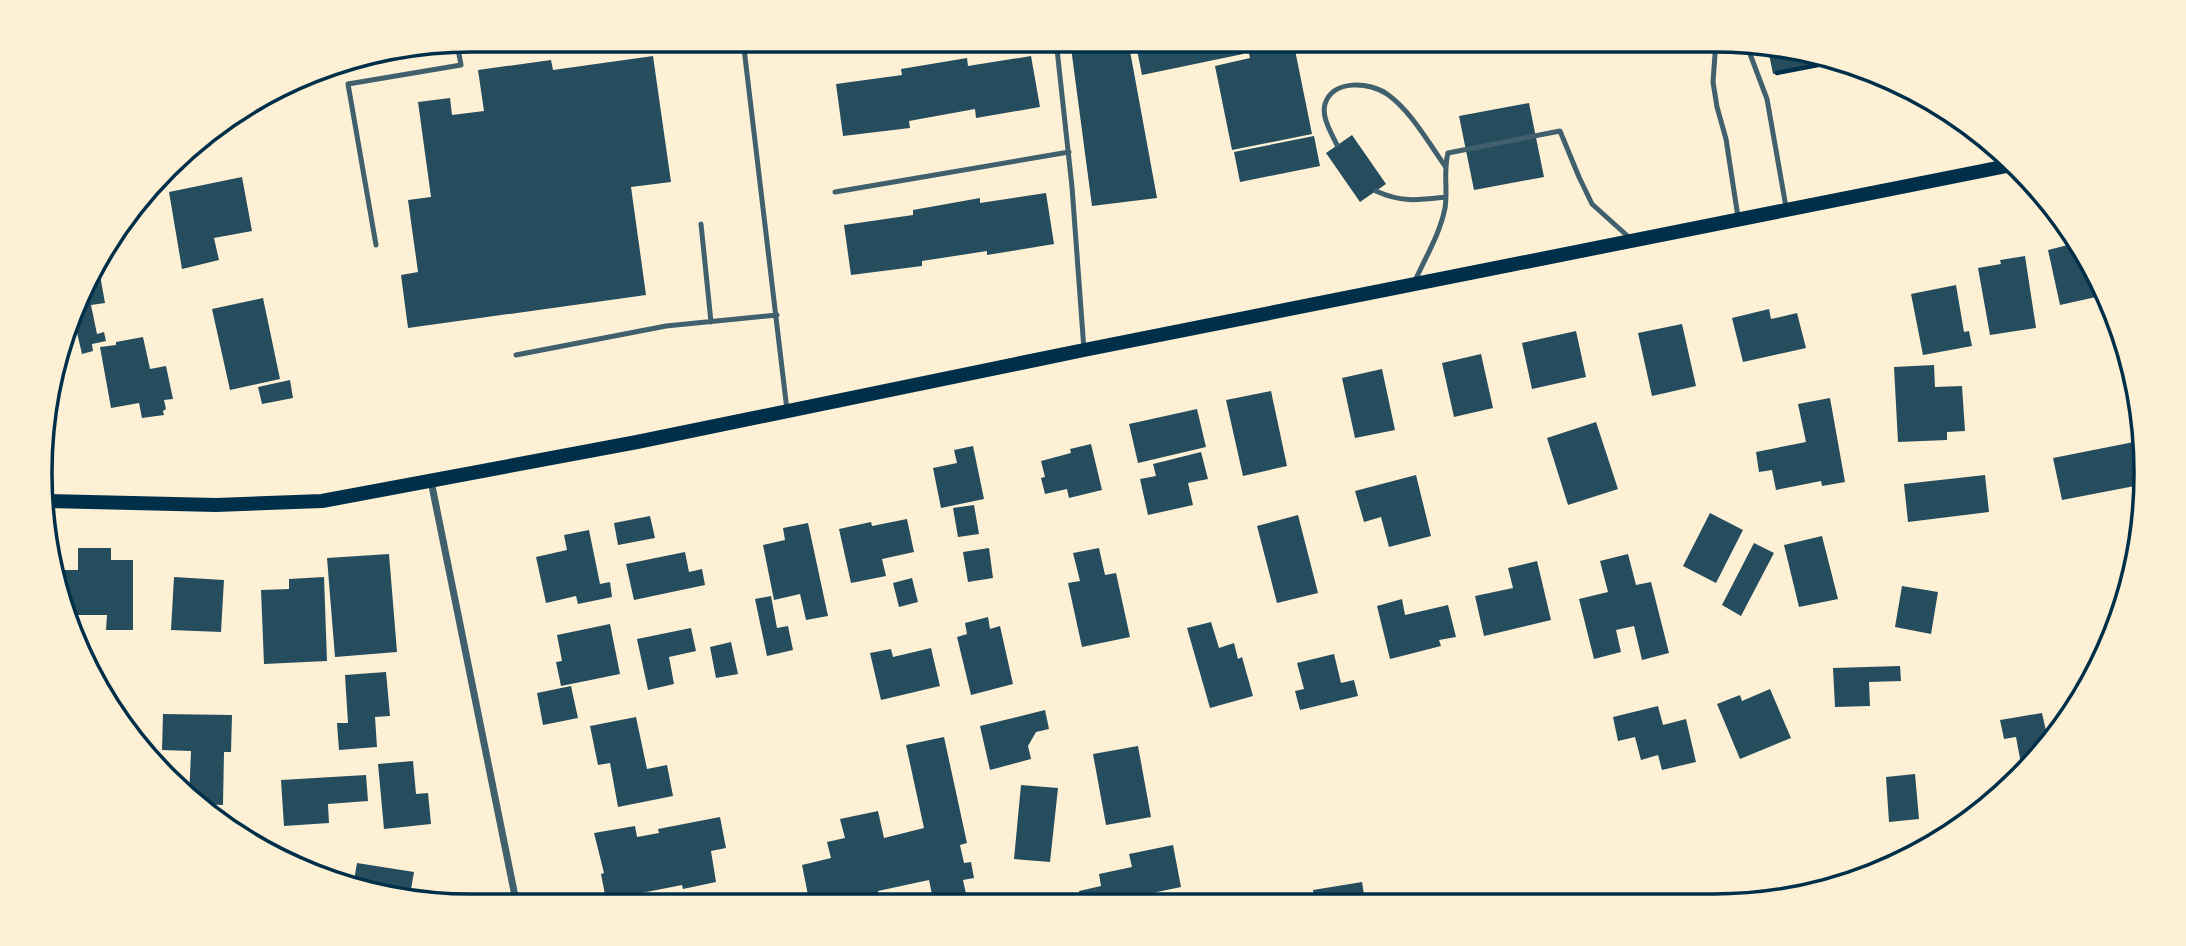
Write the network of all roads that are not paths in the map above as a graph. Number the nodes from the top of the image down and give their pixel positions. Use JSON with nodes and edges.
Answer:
{"nodes":[{"id":1,"x":744,"y":52,"type":"edge"},
{"id":2,"x":1057,"y":52,"type":"edge"},
{"id":3,"x":1715,"y":52,"type":"edge"},
{"id":4,"x":459,"y":53,"type":"edge"},
{"id":5,"x":1750,"y":54,"type":"edge"},
{"id":6,"x":1338,"y":145,"type":"dead end"},
{"id":7,"x":1069,"y":152,"type":"junction"},
{"id":8,"x":1445,"y":166,"type":"junction"},
{"id":9,"x":2001,"y":167,"type":"edge"},
{"id":10,"x":1376,"y":191,"type":"dead end"},
{"id":11,"x":835,"y":192,"type":"dead end"},
{"id":12,"x":1446,"y":197,"type":"junction"},
{"id":13,"x":1787,"y":210,"type":"junction"},
{"id":14,"x":1738,"y":219,"type":"junction"},
{"id":15,"x":701,"y":224,"type":"dead end"},
{"id":16,"x":1633,"y":240,"type":"junction"},
{"id":17,"x":376,"y":245,"type":"dead end"},
{"id":18,"x":1413,"y":284,"type":"junction"},
{"id":19,"x":777,"y":315,"type":"junction"},
{"id":20,"x":711,"y":322,"type":"junction"},
{"id":21,"x":1084,"y":350,"type":"junction"},
{"id":22,"x":516,"y":355,"type":"dead end"},
{"id":23,"x":787,"y":410,"type":"junction"},
{"id":24,"x":432,"y":481,"type":"junction"},
{"id":25,"x":53,"y":501,"type":"edge"},
{"id":26,"x":515,"y":894,"type":"edge"}],
"edges":[{"from":1,"to":19,"type":"lane"},
{"from":2,"to":7,"type":"lane"},
{"from":3,"to":14,"type":"lane"},
{"from":4,"to":17,"type":"lane"},
{"from":5,"to":13,"type":"lane"},
{"from":6,"to":8,"type":"lane"},
{"from":7,"to":11,"type":"lane"},
{"from":7,"to":21,"type":"lane"},
{"from":8,"to":12,"type":"lane"},
{"from":8,"to":16,"type":"lane"},
{"from":9,"to":13,"type":"main road"},
{"from":10,"to":12,"type":"lane"},
{"from":12,"to":18,"type":"lane"},
{"from":13,"to":14,"type":"main road"},
{"from":14,"to":16,"type":"main road"},
{"from":15,"to":20,"type":"lane"},
{"from":16,"to":18,"type":"main road"},
{"from":18,"to":21,"type":"main road"},
{"from":19,"to":20,"type":"lane"},
{"from":19,"to":23,"type":"lane"},
{"from":20,"to":22,"type":"lane"},
{"from":21,"to":23,"type":"main road"},
{"from":23,"to":24,"type":"main road"},
{"from":24,"to":25,"type":"main road"},
{"from":24,"to":26,"type":"street"}]}
